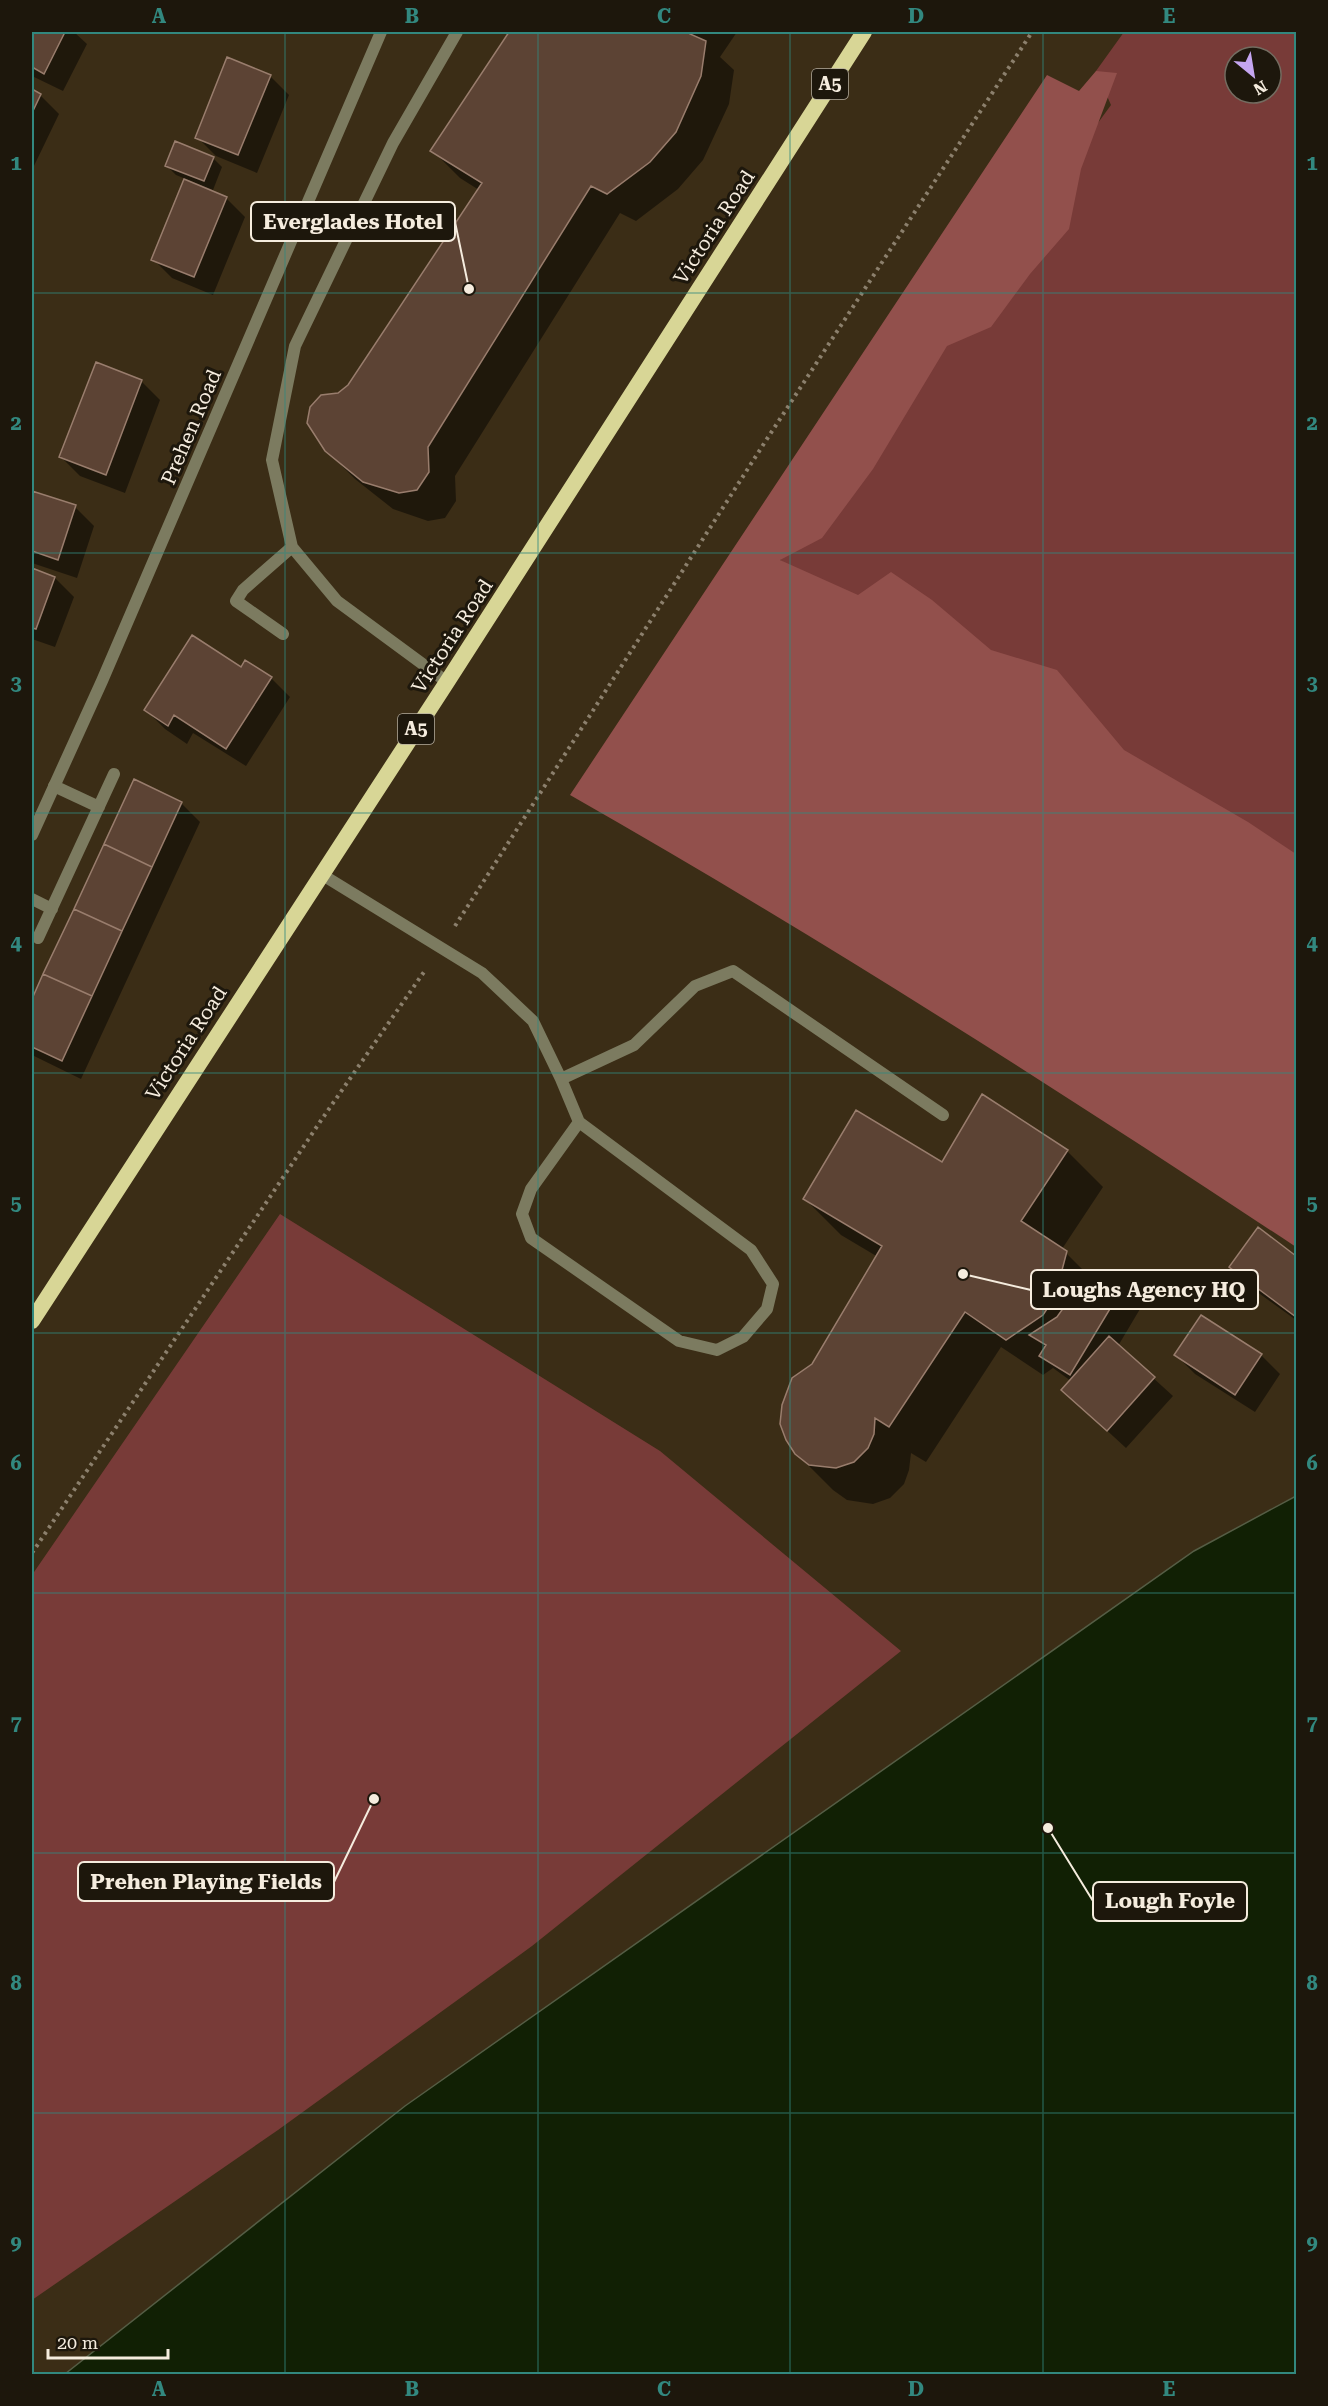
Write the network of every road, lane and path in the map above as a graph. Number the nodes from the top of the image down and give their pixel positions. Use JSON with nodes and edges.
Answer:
{"nodes":[{"id":1,"x":381,"y":32,"type":"edge"},
{"id":2,"x":457,"y":32,"type":"edge"},
{"id":3,"x":864,"y":32,"type":"edge"},
{"id":4,"x":1032,"y":32,"type":"edge"},
{"id":5,"x":292,"y":547,"type":"junction"},
{"id":6,"x":283,"y":634,"type":"dead end"},
{"id":7,"x":447,"y":682,"type":"junction"},
{"id":8,"x":114,"y":774,"type":"dead end"},
{"id":9,"x":54,"y":786,"type":"junction"},
{"id":10,"x":99,"y":807,"type":"junction"},
{"id":11,"x":32,"y":835,"type":"edge"},
{"id":12,"x":321,"y":874,"type":"junction"},
{"id":13,"x":32,"y":899,"type":"edge"},
{"id":14,"x":52,"y":909,"type":"junction"},
{"id":15,"x":38,"y":938,"type":"dead end"},
{"id":16,"x":442,"y":947,"type":"junction"},
{"id":17,"x":561,"y":1079,"type":"junction"},
{"id":18,"x":943,"y":1115,"type":"dead end"},
{"id":19,"x":579,"y":1122,"type":"junction"},
{"id":20,"x":32,"y":1321,"type":"edge"},
{"id":21,"x":32,"y":1553,"type":"edge"}],
"edges":[{"from":1,"to":9,"type":"street","name":"Prehen Road"},
{"from":2,"to":5,"type":"street"},
{"from":3,"to":7,"type":"highway","name":"Victoria Road","number":"A5"},
{"from":4,"to":16,"type":"path"},
{"from":5,"to":6,"type":"street"},
{"from":5,"to":7,"type":"street"},
{"from":7,"to":12,"type":"highway","name":"Victoria Road","number":"A5"},
{"from":8,"to":10,"type":"street"},
{"from":9,"to":10,"type":"street"},
{"from":9,"to":11,"type":"street","name":"Prehen Road"},
{"from":10,"to":14,"type":"street"},
{"from":12,"to":16,"type":"street"},
{"from":12,"to":20,"type":"highway","name":"Victoria Road","number":"A5"},
{"from":13,"to":14,"type":"street"},
{"from":14,"to":15,"type":"street"},
{"from":16,"to":17,"type":"street"},
{"from":16,"to":21,"type":"path"},
{"from":17,"to":18,"type":"street"},
{"from":17,"to":19,"type":"street"},
{"from":19,"to":19,"type":"street"}]}
